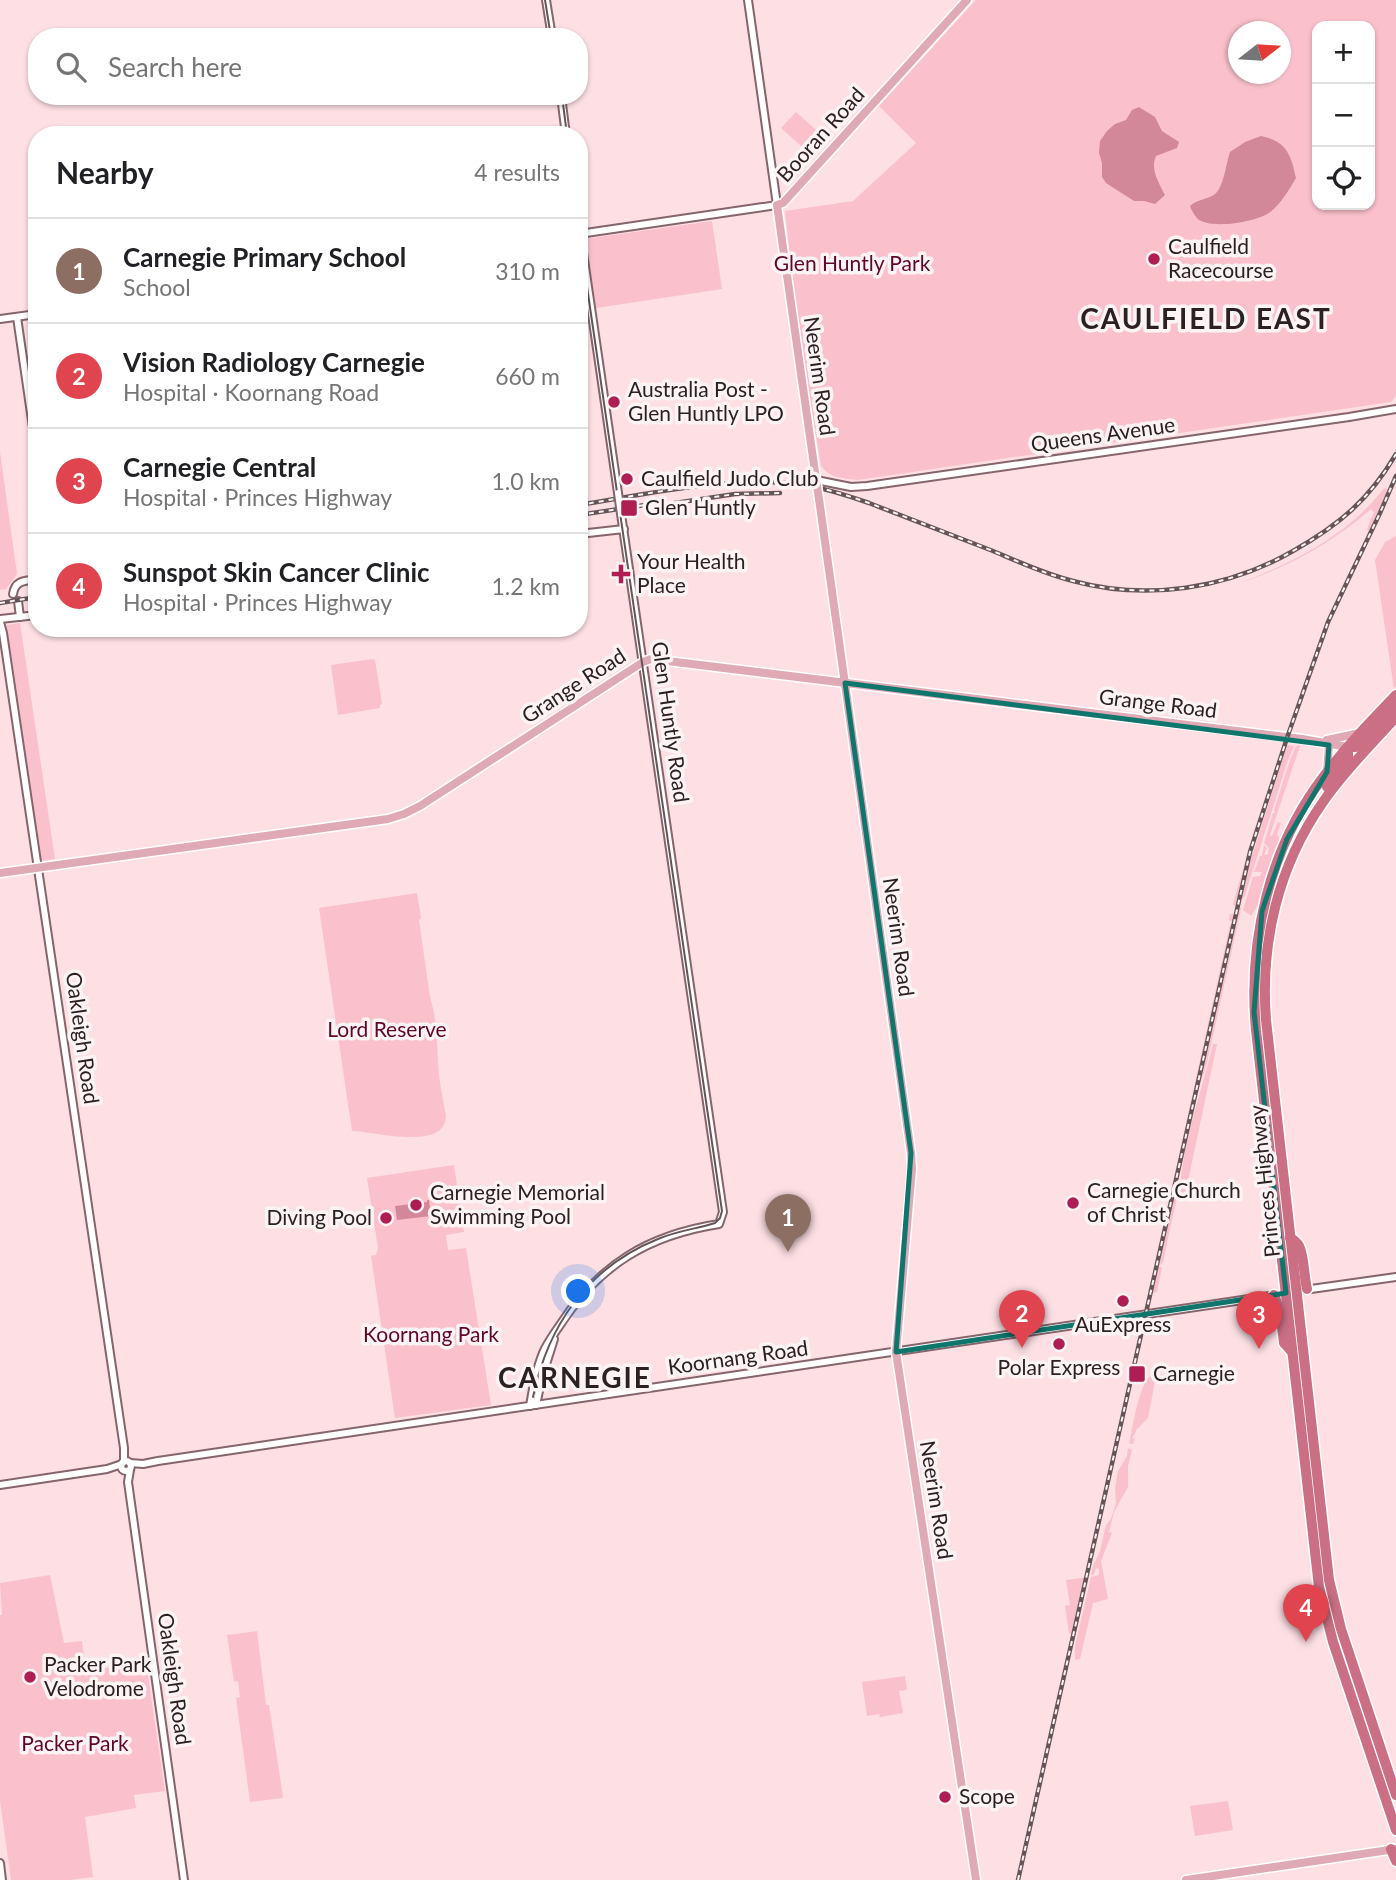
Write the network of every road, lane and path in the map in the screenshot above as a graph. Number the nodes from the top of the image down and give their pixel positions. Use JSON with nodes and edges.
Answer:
{"nodes":[{"id":1,"x":546,"y":0,"type":"edge"},
{"id":2,"x":748,"y":0,"type":"edge"},
{"id":3,"x":967,"y":0,"type":"edge"},
{"id":4,"x":551,"y":28,"type":"edge"},
{"id":5,"x":562,"y":105,"type":"edge"},
{"id":6,"x":565,"y":126,"type":"edge"},
{"id":7,"x":777,"y":205,"type":"junction"},
{"id":8,"x":588,"y":233,"type":"edge"},
{"id":9,"x":588,"y":289,"type":"edge"},
{"id":10,"x":28,"y":315,"type":"edge"},
{"id":11,"x":17,"y":317,"type":"junction"},
{"id":12,"x":0,"y":319,"type":"edge"},
{"id":13,"x":28,"y":393,"type":"edge"},
{"id":14,"x":1396,"y":409,"type":"edge"},
{"id":15,"x":816,"y":483,"type":"junction"},
{"id":16,"x":624,"y":529,"type":"junction"},
{"id":17,"x":588,"y":533,"type":"edge"},
{"id":18,"x":28,"y":581,"type":"edge"},
{"id":19,"x":28,"y":616,"type":"edge"},
{"id":20,"x":18,"y":617,"type":"junction"},
{"id":21,"x":1,"y":620,"type":"edge"},
{"id":22,"x":643,"y":662,"type":"junction"},
{"id":23,"x":845,"y":683,"type":"junction"},
{"id":24,"x":1396,"y":695,"type":"edge"},
{"id":25,"x":1396,"y":707,"type":"edge"},
{"id":26,"x":1388,"y":714,"type":"edge"},
{"id":27,"x":1360,"y":733,"type":"junction"},
{"id":28,"x":1328,"y":743,"type":"junction"},
{"id":29,"x":1348,"y":747,"type":"junction"},
{"id":30,"x":1327,"y":772,"type":"junction"},
{"id":31,"x":1325,"y":798,"type":"junction"},
{"id":32,"x":38,"y":868,"type":"junction"},
{"id":33,"x":0,"y":873,"type":"edge"},
{"id":34,"x":1396,"y":1277,"type":"edge"},
{"id":35,"x":1296,"y":1291,"type":"junction"},
{"id":36,"x":1274,"y":1295,"type":"junction"},
{"id":37,"x":896,"y":1352,"type":"junction"},
{"id":38,"x":1292,"y":1353,"type":"junction"},
{"id":39,"x":533,"y":1405,"type":"junction"},
{"id":40,"x":127,"y":1466,"type":"junction"},
{"id":41,"x":0,"y":1485,"type":"edge"},
{"id":42,"x":1343,"y":1653,"type":"junction"},
{"id":43,"x":1396,"y":1795,"type":"edge"},
{"id":44,"x":1396,"y":1830,"type":"edge"},
{"id":45,"x":1394,"y":1849,"type":"edge"},
{"id":46,"x":1396,"y":1861,"type":"edge"},
{"id":47,"x":0,"y":1863,"type":"edge"},
{"id":48,"x":2,"y":1880,"type":"edge"},
{"id":49,"x":184,"y":1880,"type":"edge"},
{"id":50,"x":976,"y":1880,"type":"edge"},
{"id":51,"x":1186,"y":1880,"type":"edge"}],
"edges":[{"from":1,"to":4,"type":"street"},
{"from":2,"to":7,"type":"street","name":"Neerim Road"},
{"from":3,"to":7,"type":"main road","name":"Booran Road"},
{"from":5,"to":6,"type":"street"},
{"from":7,"to":8,"type":"street","name":"Booran Road"},
{"from":7,"to":15,"type":"main road","name":"Neerim Road"},
{"from":9,"to":16,"type":"street","name":"Glen Huntly Road","bridge":true},
{"from":10,"to":11,"type":"street"},
{"from":11,"to":12,"type":"street"},
{"from":11,"to":13,"type":"street"},
{"from":14,"to":15,"type":"street","name":"Queens Avenue"},
{"from":15,"to":23,"type":"main road","name":"Neerim Road","bridge":true},
{"from":16,"to":17,"type":"street"},
{"from":16,"to":22,"type":"street","name":"Glen Huntly Road"},
{"from":18,"to":20,"type":"street"},
{"from":19,"to":20,"type":"street"},
{"from":20,"to":21,"type":"street"},
{"from":21,"to":32,"type":"street","name":"Oakleigh Road"},
{"from":22,"to":23,"type":"main road","name":"Grange Road"},
{"from":22,"to":32,"type":"main road","name":"Grange Road"},
{"from":22,"to":39,"type":"street","name":"Glen Huntly Road"},
{"from":23,"to":28,"type":"main road","name":"Grange Road"},
{"from":23,"to":37,"type":"main road","name":"Neerim Road"},
{"from":24,"to":26,"type":"highway","name":"Princes Highway"},
{"from":25,"to":26,"type":"highway"},
{"from":26,"to":27,"type":"highway","name":"Princes Highway"},
{"from":26,"to":29,"type":"highway"},
{"from":26,"to":31,"type":"highway","name":"Princes Highway"},
{"from":27,"to":28,"type":"main road"},
{"from":27,"to":29,"type":"highway","name":"Princes Highway"},
{"from":28,"to":29,"type":"main road","name":"Grange Road"},
{"from":28,"to":30,"type":"main road"},
{"from":29,"to":30,"type":"highway","name":"Princes Highway"},
{"from":29,"to":31,"type":"highway"},
{"from":30,"to":35,"type":"highway","name":"Princes Highway"},
{"from":31,"to":35,"type":"highway","name":"Princes Highway"},
{"from":32,"to":33,"type":"main road","name":"Grange Road"},
{"from":32,"to":40,"type":"street","name":"Oakleigh Road"},
{"from":34,"to":35,"type":"street","name":"Koornang Road"},
{"from":35,"to":36,"type":"street","name":"Koornang Road"},
{"from":35,"to":38,"type":"highway","name":"Princes Highway"},
{"from":35,"to":42,"type":"highway","name":"Princes Highway"},
{"from":36,"to":37,"type":"street","name":"Koornang Road"},
{"from":36,"to":38,"type":"highway"},
{"from":37,"to":39,"type":"street","name":"Koornang Road"},
{"from":37,"to":50,"type":"main road","name":"Neerim Road"},
{"from":38,"to":42,"type":"highway","name":"Princes Highway"},
{"from":39,"to":40,"type":"street","name":"Koornang Road"},
{"from":40,"to":41,"type":"street","name":"Koornang Road"},
{"from":40,"to":49,"type":"street","name":"Oakleigh Road"},
{"from":42,"to":43,"type":"highway","name":"Princes Highway"},
{"from":42,"to":44,"type":"highway","name":"Princes Highway"},
{"from":45,"to":46,"type":"highway"},
{"from":45,"to":51,"type":"main road"},
{"from":47,"to":48,"type":"street"}]}
